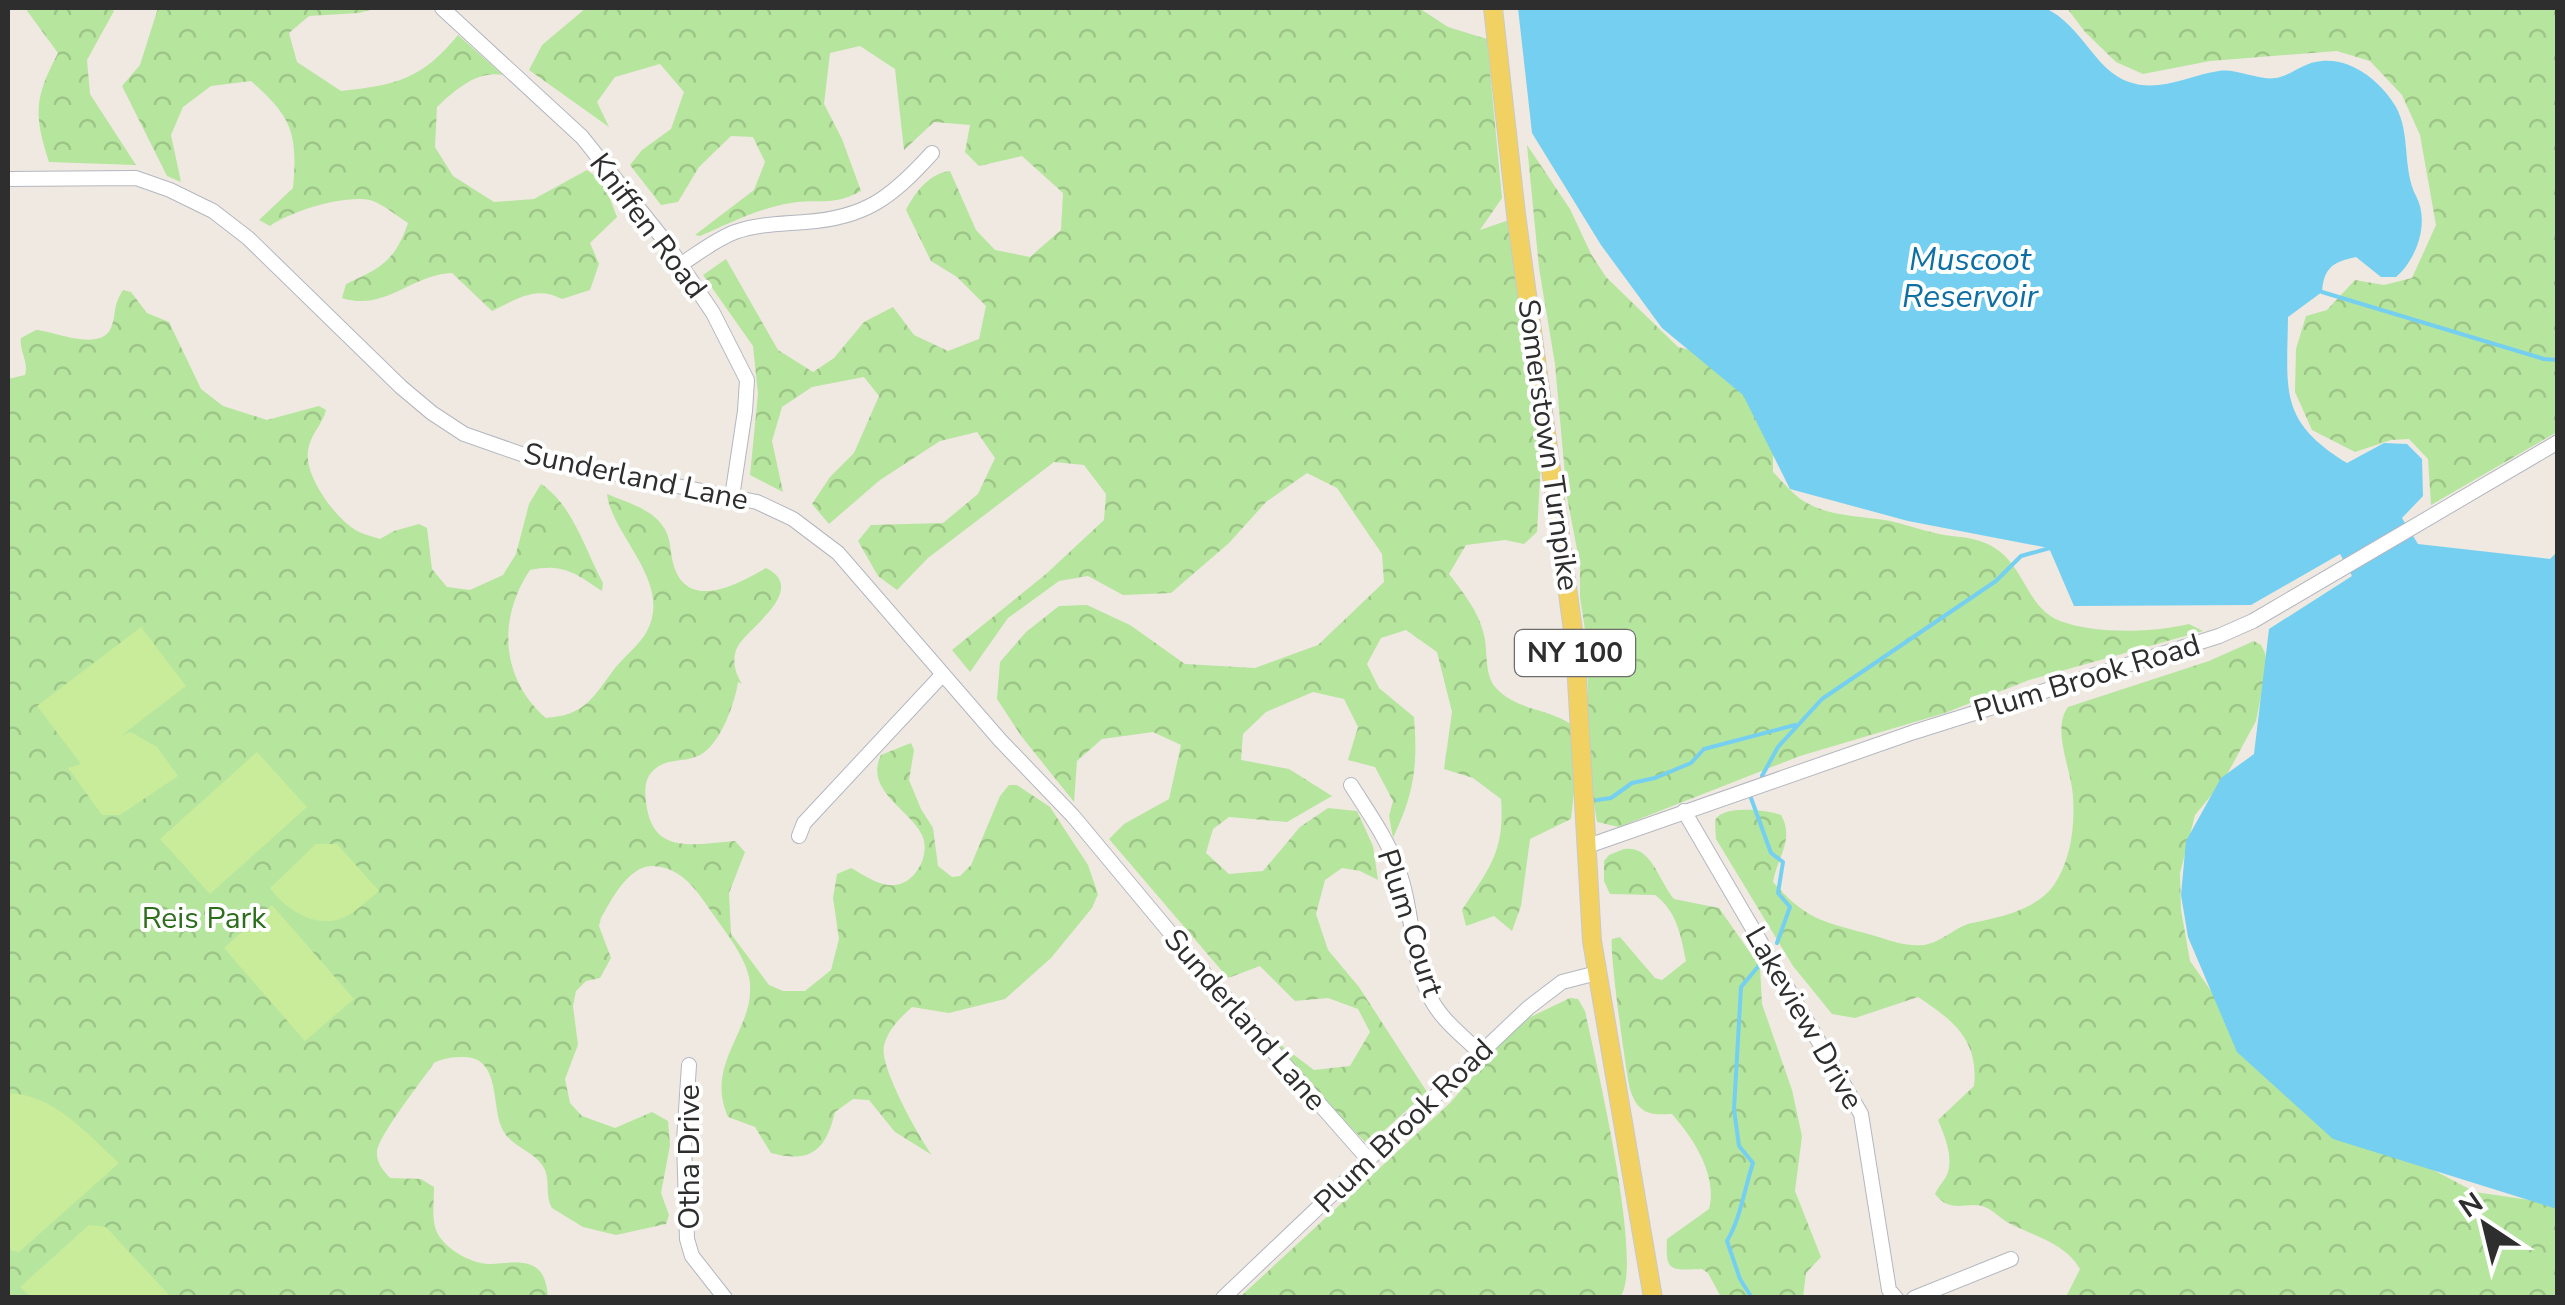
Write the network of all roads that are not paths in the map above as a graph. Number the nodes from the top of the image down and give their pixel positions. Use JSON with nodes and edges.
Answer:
{"nodes":[{"id":1,"x":442,"y":8,"type":"edge"},
{"id":2,"x":1493,"y":8,"type":"edge"},
{"id":3,"x":932,"y":154,"type":"dead end"},
{"id":4,"x":8,"y":178,"type":"edge"},
{"id":5,"x":680,"y":264,"type":"junction"},
{"id":6,"x":2558,"y":442,"type":"edge"},
{"id":7,"x":732,"y":496,"type":"junction"},
{"id":8,"x":943,"y":674,"type":"junction"},
{"id":9,"x":1351,"y":786,"type":"dead end"},
{"id":10,"x":1684,"y":811,"type":"junction"},
{"id":11,"x":799,"y":836,"type":"dead end"},
{"id":12,"x":1585,"y":847,"type":"junction"},
{"id":13,"x":1597,"y":972,"type":"junction"},
{"id":14,"x":1480,"y":1052,"type":"junction"},
{"id":15,"x":689,"y":1064,"type":"dead end"},
{"id":16,"x":1368,"y":1160,"type":"junction"},
{"id":17,"x":2011,"y":1259,"type":"dead end"},
{"id":18,"x":725,"y":1298,"type":"edge"},
{"id":19,"x":1224,"y":1298,"type":"edge"},
{"id":20,"x":1653,"y":1298,"type":"edge"},
{"id":21,"x":1896,"y":1298,"type":"edge"},
{"id":22,"x":1914,"y":1298,"type":"edge"}],
"edges":[{"from":1,"to":5,"type":"street","name":"Kniffen Road"},
{"from":2,"to":12,"type":"main road","name":"Somerstown Turnpike","number":"NY 100"},
{"from":3,"to":5,"type":"street"},
{"from":4,"to":7,"type":"street","name":"Sunderland Lane"},
{"from":5,"to":7,"type":"street","name":"Kniffen Road"},
{"from":6,"to":10,"type":"street","name":"Plum Brook Road"},
{"from":7,"to":8,"type":"street","name":"Sunderland Lane"},
{"from":8,"to":11,"type":"street"},
{"from":8,"to":16,"type":"street","name":"Sunderland Lane"},
{"from":9,"to":14,"type":"street","name":"Plum Court"},
{"from":10,"to":12,"type":"street","name":"Plum Brook Road"},
{"from":10,"to":21,"type":"street","name":"Lakeview Drive"},
{"from":12,"to":13,"type":"main road","name":"Somerstown Turnpike","number":"NY 100"},
{"from":13,"to":14,"type":"street","name":"Plum Brook Road"},
{"from":13,"to":20,"type":"main road","name":"Somerstown Turnpike","number":"NY 100"},
{"from":14,"to":16,"type":"street","name":"Plum Brook Road"},
{"from":15,"to":18,"type":"street","name":"Otha Drive"},
{"from":16,"to":19,"type":"street","name":"Plum Brook Road"},
{"from":17,"to":22,"type":"street"}]}
